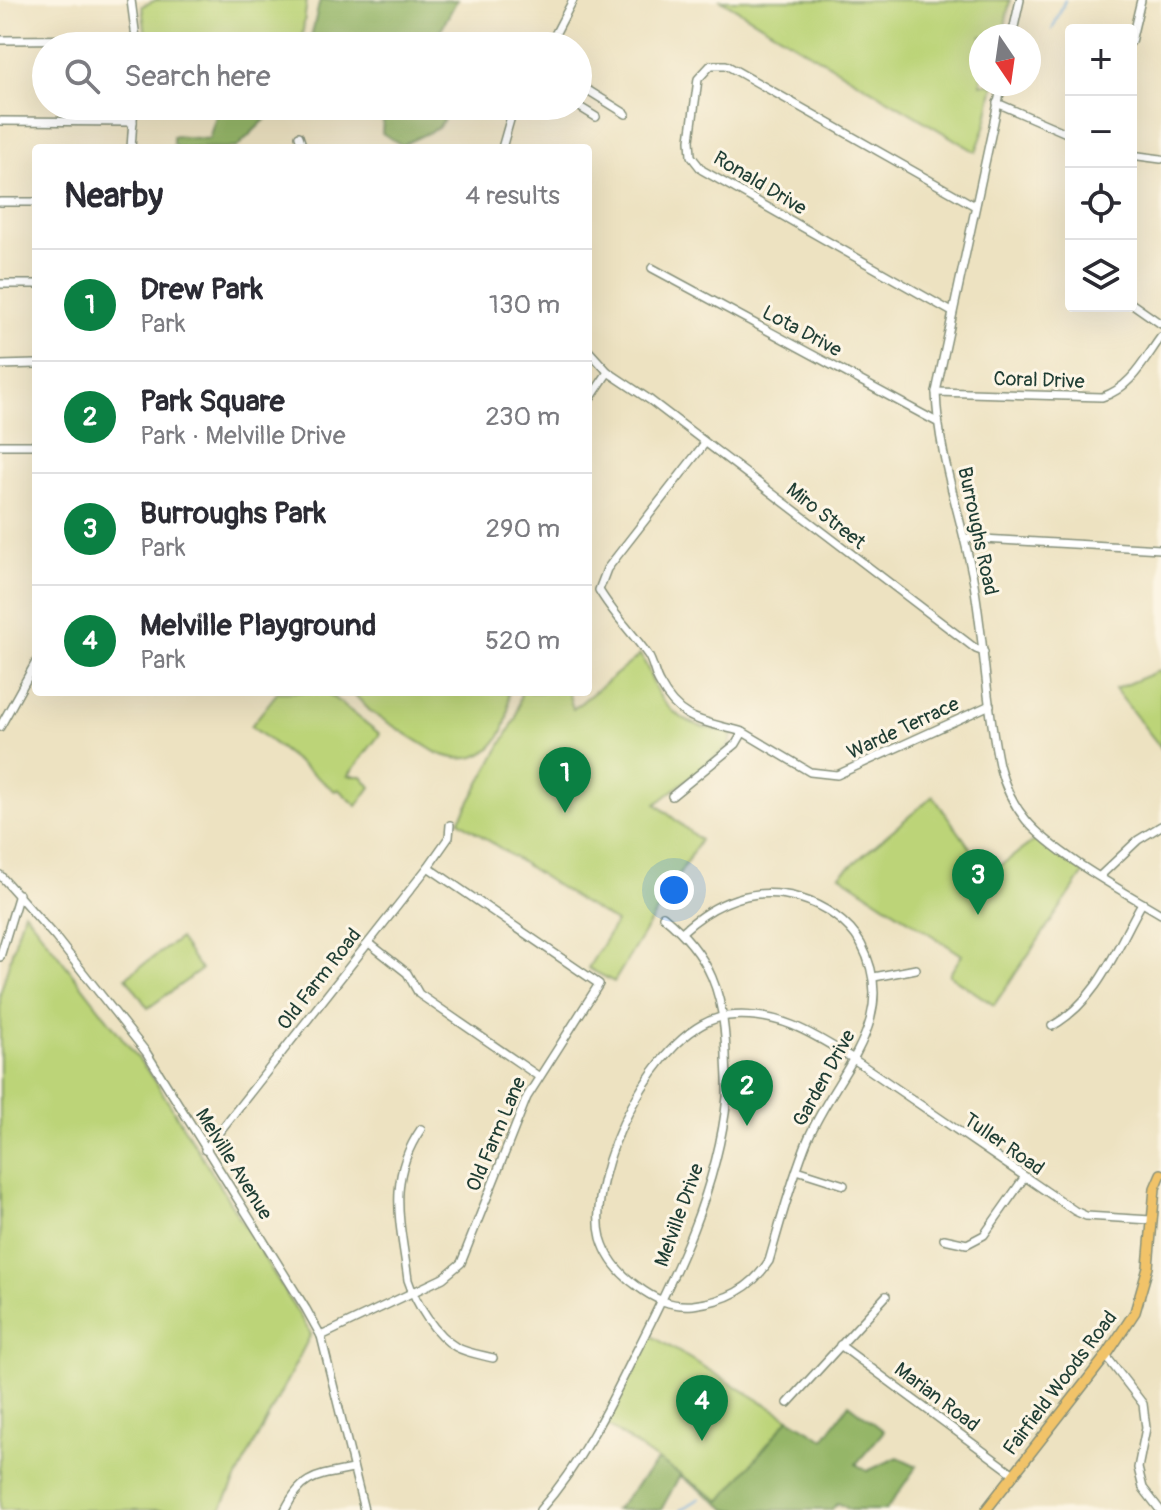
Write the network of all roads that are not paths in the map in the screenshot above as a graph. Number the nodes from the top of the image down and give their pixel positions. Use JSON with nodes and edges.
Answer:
{"nodes":[{"id":1,"x":131,"y":0,"type":"edge"},
{"id":2,"x":573,"y":0,"type":"edge"},
{"id":3,"x":1020,"y":0,"type":"edge"},
{"id":4,"x":1141,"y":0,"type":"edge"},
{"id":5,"x":1015,"y":24,"type":"edge"},
{"id":6,"x":1135,"y":24,"type":"edge"},
{"id":7,"x":135,"y":32,"type":"edge"},
{"id":8,"x":556,"y":32,"type":"edge"},
{"id":9,"x":0,"y":40,"type":"edge"},
{"id":10,"x":32,"y":41,"type":"edge"},
{"id":11,"x":592,"y":95,"type":"edge"},
{"id":12,"x":999,"y":96,"type":"edge"},
{"id":13,"x":997,"y":103,"type":"junction"},
{"id":14,"x":626,"y":114,"type":"dead end"},
{"id":15,"x":592,"y":115,"type":"edge"},
{"id":16,"x":596,"y":117,"type":"dead end"},
{"id":17,"x":510,"y":120,"type":"edge"},
{"id":18,"x":0,"y":121,"type":"edge"},
{"id":19,"x":133,"y":122,"type":"joint"},
{"id":20,"x":1065,"y":132,"type":"edge"},
{"id":21,"x":299,"y":136,"type":"dead end"},
{"id":22,"x":131,"y":144,"type":"edge"},
{"id":23,"x":302,"y":144,"type":"edge"},
{"id":24,"x":503,"y":144,"type":"edge"},
{"id":25,"x":1137,"y":156,"type":"edge"},
{"id":26,"x":1161,"y":159,"type":"edge"},
{"id":27,"x":0,"y":202,"type":"edge"},
{"id":28,"x":32,"y":202,"type":"edge"},
{"id":29,"x":975,"y":206,"type":"junction"},
{"id":30,"x":652,"y":268,"type":"dead end"},
{"id":31,"x":0,"y":284,"type":"edge"},
{"id":32,"x":32,"y":284,"type":"edge"},
{"id":33,"x":1137,"y":307,"type":"edge"},
{"id":34,"x":952,"y":312,"type":"junction"},
{"id":35,"x":1161,"y":324,"type":"edge"},
{"id":36,"x":1161,"y":337,"type":"edge"},
{"id":37,"x":592,"y":354,"type":"edge"},
{"id":38,"x":32,"y":364,"type":"edge"},
{"id":39,"x":0,"y":365,"type":"edge"},
{"id":40,"x":608,"y":372,"type":"junction"},
{"id":41,"x":936,"y":392,"type":"junction"},
{"id":42,"x":592,"y":396,"type":"edge"},
{"id":43,"x":937,"y":422,"type":"junction"},
{"id":44,"x":705,"y":443,"type":"junction"},
{"id":45,"x":0,"y":445,"type":"edge"},
{"id":46,"x":32,"y":445,"type":"edge"},
{"id":47,"x":965,"y":538,"type":"junction"},
{"id":48,"x":1161,"y":549,"type":"edge"},
{"id":49,"x":984,"y":652,"type":"junction"},
{"id":50,"x":32,"y":669,"type":"edge"},
{"id":51,"x":990,"y":705,"type":"junction"},
{"id":52,"x":0,"y":727,"type":"edge"},
{"id":53,"x":743,"y":732,"type":"junction"},
{"id":54,"x":672,"y":796,"type":"dead end"},
{"id":55,"x":450,"y":825,"type":"dead end"},
{"id":56,"x":1161,"y":826,"type":"edge"},
{"id":57,"x":428,"y":867,"type":"junction"},
{"id":58,"x":0,"y":875,"type":"edge"},
{"id":59,"x":1100,"y":876,"type":"junction"},
{"id":60,"x":19,"y":894,"type":"junction"},
{"id":61,"x":1142,"y":903,"type":"junction"},
{"id":62,"x":1161,"y":914,"type":"edge"},
{"id":63,"x":663,"y":916,"type":"dead end"},
{"id":64,"x":682,"y":932,"type":"junction"},
{"id":65,"x":369,"y":943,"type":"junction"},
{"id":66,"x":1,"y":953,"type":"edge"},
{"id":67,"x":916,"y":969,"type":"dead end"},
{"id":68,"x":874,"y":977,"type":"junction"},
{"id":69,"x":724,"y":1016,"type":"junction"},
{"id":70,"x":1052,"y":1026,"type":"dead end"},
{"id":71,"x":852,"y":1058,"type":"junction"},
{"id":72,"x":538,"y":1076,"type":"junction"},
{"id":73,"x":421,"y":1129,"type":"dead end"},
{"id":74,"x":205,"y":1150,"type":"junction"},
{"id":75,"x":797,"y":1170,"type":"junction"},
{"id":76,"x":1161,"y":1174,"type":"edge"},
{"id":77,"x":1024,"y":1178,"type":"junction"},
{"id":78,"x":844,"y":1185,"type":"dead end"},
{"id":79,"x":1151,"y":1220,"type":"junction"},
{"id":80,"x":944,"y":1239,"type":"dead end"},
{"id":81,"x":413,"y":1293,"type":"junction"},
{"id":82,"x":886,"y":1296,"type":"dead end"},
{"id":83,"x":662,"y":1302,"type":"junction"},
{"id":84,"x":321,"y":1336,"type":"junction"},
{"id":85,"x":840,"y":1345,"type":"junction"},
{"id":86,"x":1106,"y":1356,"type":"junction"},
{"id":87,"x":493,"y":1358,"type":"dead end"},
{"id":88,"x":788,"y":1403,"type":"dead end"},
{"id":89,"x":353,"y":1469,"type":"junction"},
{"id":90,"x":1014,"y":1474,"type":"junction"},
{"id":91,"x":991,"y":1508,"type":"edge"},
{"id":92,"x":285,"y":1510,"type":"edge"},
{"id":93,"x":364,"y":1510,"type":"edge"},
{"id":94,"x":540,"y":1510,"type":"edge"},
{"id":95,"x":1160,"y":1510,"type":"edge"}],
"edges":[{"from":1,"to":7,"type":"street"},
{"from":2,"to":8,"type":"street"},
{"from":3,"to":5,"type":"street"},
{"from":4,"to":6,"type":"street"},
{"from":9,"to":10,"type":"street"},
{"from":11,"to":14,"type":"street"},
{"from":12,"to":13,"type":"street","name":"Burroughs Road"},
{"from":13,"to":20,"type":"street"},
{"from":13,"to":29,"type":"street","name":"Burroughs Road"},
{"from":15,"to":16,"type":"street"},
{"from":17,"to":24,"type":"street"},
{"from":18,"to":19,"type":"street"},
{"from":19,"to":22,"type":"street"},
{"from":21,"to":23,"type":"street"},
{"from":25,"to":26,"type":"street"},
{"from":27,"to":28,"type":"street"},
{"from":29,"to":34,"type":"street","name":"Burroughs Road"},
{"from":29,"to":34,"type":"street","name":"Ronald Drive"},
{"from":30,"to":43,"type":"street","name":"Lota Drive"},
{"from":31,"to":32,"type":"street"},
{"from":33,"to":35,"type":"street"},
{"from":34,"to":41,"type":"street","name":"Burroughs Road"},
{"from":36,"to":41,"type":"street","name":"Coral Drive"},
{"from":37,"to":40,"type":"street","name":"Miro Street"},
{"from":38,"to":39,"type":"street"},
{"from":40,"to":42,"type":"street"},
{"from":40,"to":44,"type":"street","name":"Miro Street"},
{"from":41,"to":43,"type":"street","name":"Burroughs Road"},
{"from":43,"to":47,"type":"street","name":"Burroughs Road"},
{"from":44,"to":49,"type":"street","name":"Miro Street"},
{"from":44,"to":53,"type":"street","name":"Warde Terrace"},
{"from":45,"to":46,"type":"street"},
{"from":47,"to":48,"type":"street"},
{"from":47,"to":49,"type":"street","name":"Burroughs Road"},
{"from":49,"to":51,"type":"street","name":"Burroughs Road"},
{"from":50,"to":52,"type":"street"},
{"from":51,"to":53,"type":"street","name":"Warde Terrace"},
{"from":51,"to":59,"type":"street","name":"Burroughs Road"},
{"from":53,"to":54,"type":"street"},
{"from":55,"to":57,"type":"street","name":"Old Farm Road"},
{"from":56,"to":59,"type":"street"},
{"from":57,"to":65,"type":"street","name":"Old Farm Road"},
{"from":57,"to":72,"type":"street","name":"Old Farm Lane"},
{"from":58,"to":60,"type":"street","name":"Melville Avenue"},
{"from":59,"to":61,"type":"street","name":"Burroughs Road"},
{"from":60,"to":66,"type":"street"},
{"from":60,"to":74,"type":"street","name":"Melville Avenue"},
{"from":61,"to":62,"type":"street","name":"Burroughs Road"},
{"from":61,"to":70,"type":"street"},
{"from":63,"to":64,"type":"street","name":"Melville Drive"},
{"from":64,"to":68,"type":"street","name":"Garden Drive"},
{"from":64,"to":69,"type":"street","name":"Melville Drive"},
{"from":65,"to":72,"type":"street"},
{"from":65,"to":74,"type":"street","name":"Old Farm Road"},
{"from":67,"to":68,"type":"street"},
{"from":68,"to":71,"type":"street","name":"Garden Drive"},
{"from":69,"to":71,"type":"street","name":"Tuller Road"},
{"from":69,"to":83,"type":"street","name":"Melville Drive"},
{"from":69,"to":83,"type":"street"},
{"from":71,"to":75,"type":"street","name":"Garden Drive"},
{"from":71,"to":77,"type":"street","name":"Tuller Road"},
{"from":72,"to":81,"type":"street","name":"Old Farm Lane"},
{"from":73,"to":81,"type":"street"},
{"from":74,"to":84,"type":"street","name":"Melville Avenue"},
{"from":75,"to":78,"type":"street"},
{"from":75,"to":83,"type":"street","name":"Garden Drive"},
{"from":76,"to":79,"type":"main road","name":"Fairfield Woods Road"},
{"from":77,"to":79,"type":"street","name":"Tuller Road"},
{"from":77,"to":80,"type":"street"},
{"from":79,"to":86,"type":"main road","name":"Fairfield Woods Road"},
{"from":81,"to":84,"type":"street","name":"Old Farm Lane"},
{"from":81,"to":87,"type":"street"},
{"from":82,"to":85,"type":"street"},
{"from":83,"to":94,"type":"street","name":"Melville Drive"},
{"from":84,"to":89,"type":"street","name":"Melville Avenue"},
{"from":85,"to":88,"type":"street"},
{"from":85,"to":90,"type":"street","name":"Marian Road"},
{"from":86,"to":90,"type":"main road","name":"Fairfield Woods Road"},
{"from":86,"to":95,"type":"street"},
{"from":89,"to":92,"type":"street"},
{"from":89,"to":93,"type":"street","name":"Melville Avenue"},
{"from":90,"to":91,"type":"main road","name":"Fairfield Woods Road"}]}
